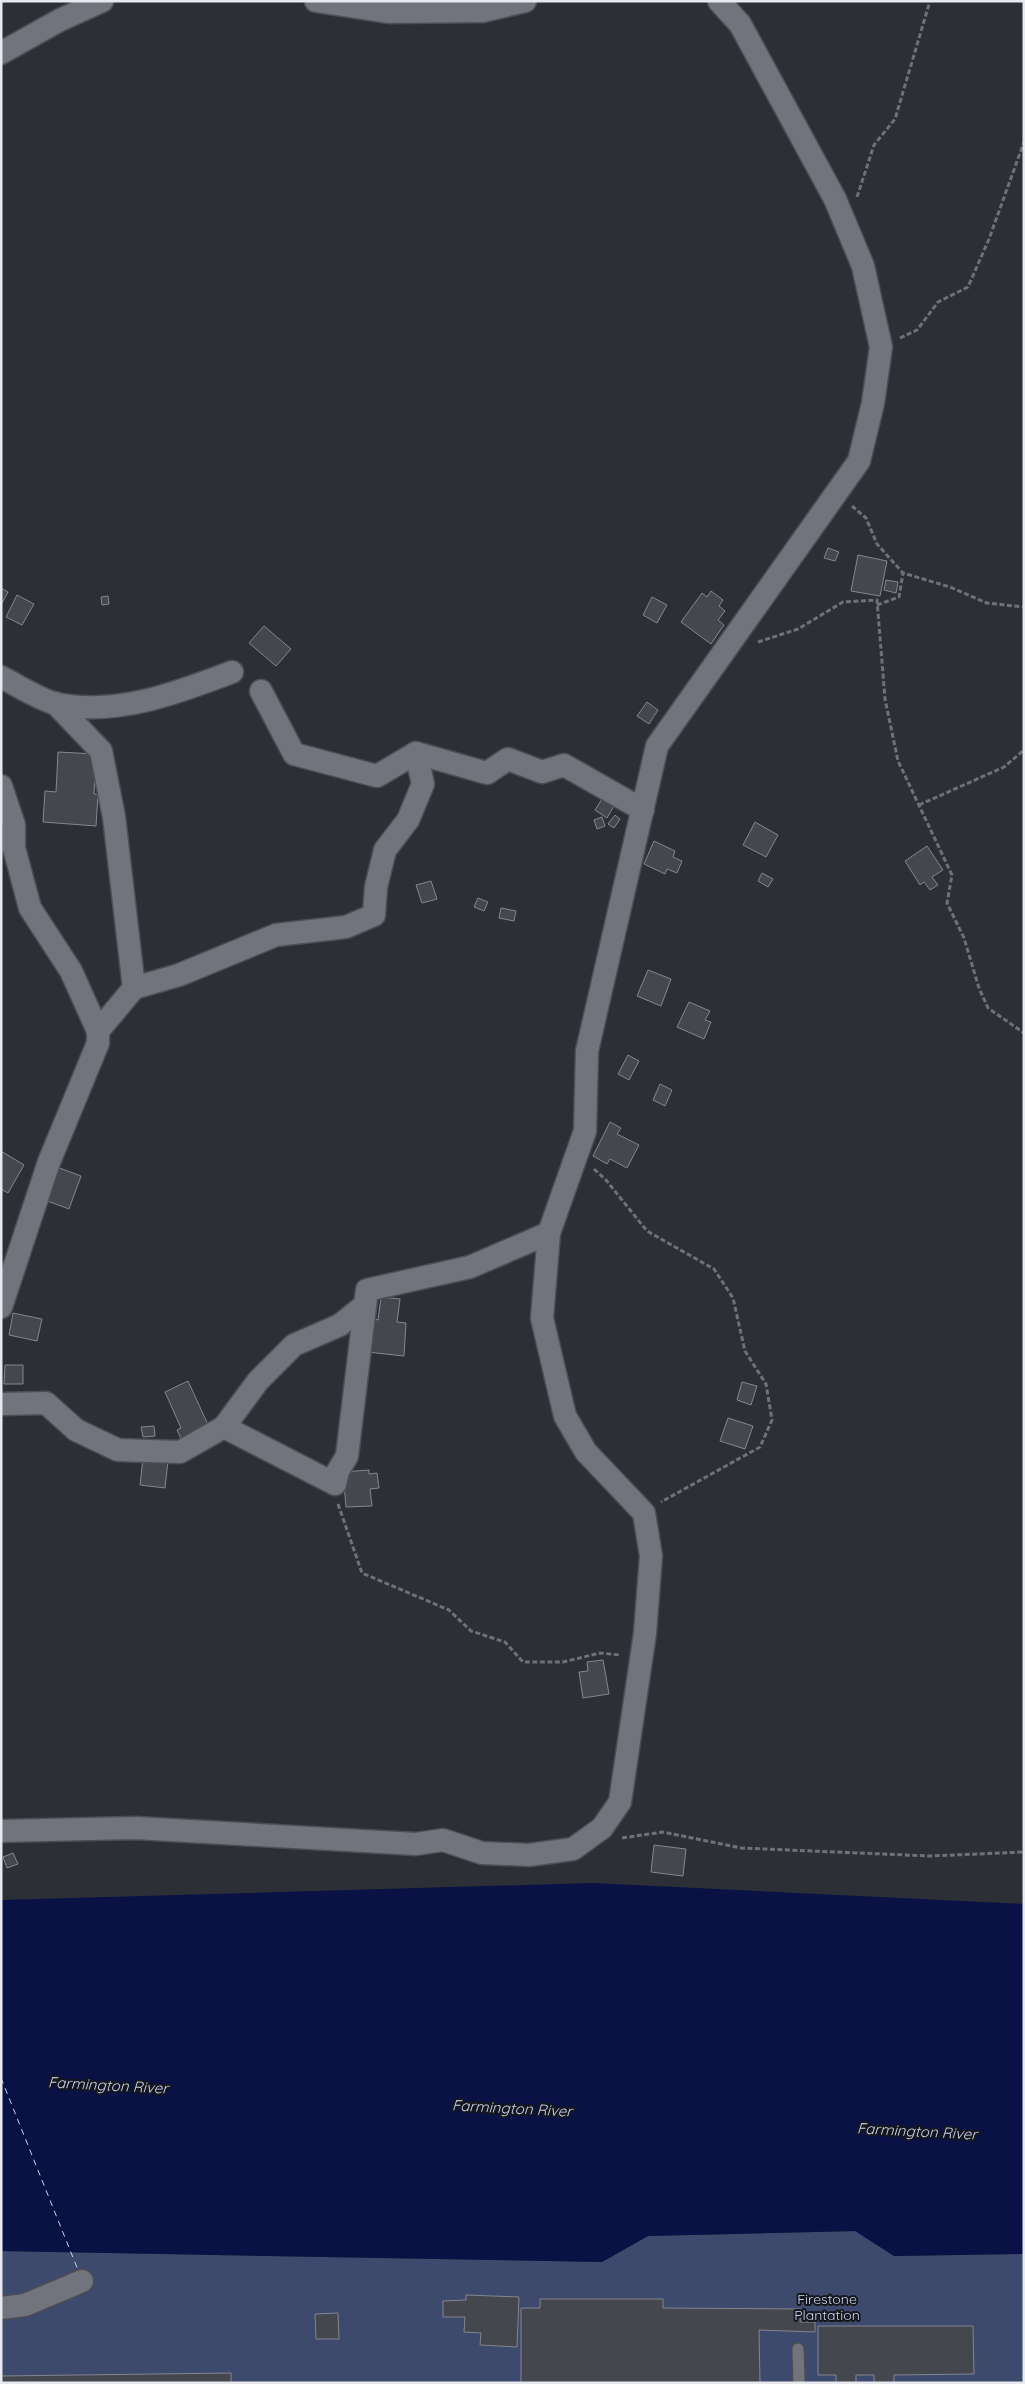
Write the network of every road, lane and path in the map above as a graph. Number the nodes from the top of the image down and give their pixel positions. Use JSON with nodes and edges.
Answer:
{"nodes":[{"id":1,"x":102,"y":1,"type":"edge"},
{"id":2,"x":316,"y":1,"type":"edge"},
{"id":3,"x":525,"y":1,"type":"edge"},
{"id":4,"x":719,"y":1,"type":"edge"},
{"id":5,"x":930,"y":1,"type":"edge"},
{"id":6,"x":1,"y":53,"type":"edge"},
{"id":7,"x":1024,"y":142,"type":"edge"},
{"id":8,"x":846,"y":225,"type":"junction"},
{"id":9,"x":881,"y":347,"type":"junction"},
{"id":10,"x":836,"y":492,"type":"junction"},
{"id":11,"x":903,"y":573,"type":"junction"},
{"id":12,"x":877,"y":605,"type":"junction"},
{"id":13,"x":1024,"y":608,"type":"edge"},
{"id":14,"x":755,"y":643,"type":"dead end"},
{"id":15,"x":232,"y":672,"type":"dead end"},
{"id":16,"x":1,"y":677,"type":"edge"},
{"id":17,"x":262,"y":691,"type":"dead end"},
{"id":18,"x":56,"y":703,"type":"junction"},
{"id":19,"x":1024,"y":750,"type":"edge"},
{"id":20,"x":416,"y":753,"type":"junction"},
{"id":21,"x":1,"y":786,"type":"edge"},
{"id":22,"x":919,"y":805,"type":"junction"},
{"id":23,"x":642,"y":810,"type":"junction"},
{"id":24,"x":134,"y":988,"type":"junction"},
{"id":25,"x":98,"y":1031,"type":"junction"},
{"id":26,"x":1024,"y":1033,"type":"edge"},
{"id":27,"x":577,"y":1154,"type":"junction"},
{"id":28,"x":549,"y":1234,"type":"junction"},
{"id":29,"x":365,"y":1305,"type":"junction"},
{"id":30,"x":1,"y":1308,"type":"edge"},
{"id":31,"x":1,"y":1404,"type":"edge"},
{"id":32,"x":224,"y":1427,"type":"junction"},
{"id":33,"x":336,"y":1484,"type":"junction"},
{"id":34,"x":644,"y":1512,"type":"junction"},
{"id":35,"x":641,"y":1656,"type":"junction"},
{"id":36,"x":1,"y":1831,"type":"edge"},
{"id":37,"x":618,"y":1839,"type":"dead end"},
{"id":38,"x":1024,"y":1852,"type":"edge"},
{"id":39,"x":82,"y":2281,"type":"dead end"},
{"id":40,"x":1,"y":2308,"type":"edge"},
{"id":41,"x":798,"y":2349,"type":"dead end"},
{"id":42,"x":799,"y":2383,"type":"edge"}],
"edges":[{"from":1,"to":6,"type":"street"},
{"from":2,"to":3,"type":"street"},
{"from":4,"to":8,"type":"street"},
{"from":5,"to":8,"type":"path"},
{"from":7,"to":9,"type":"path"},
{"from":8,"to":9,"type":"street"},
{"from":9,"to":10,"type":"street"},
{"from":10,"to":11,"type":"path"},
{"from":10,"to":23,"type":"street"},
{"from":11,"to":12,"type":"path"},
{"from":11,"to":13,"type":"path"},
{"from":12,"to":14,"type":"path"},
{"from":12,"to":22,"type":"path"},
{"from":15,"to":18,"type":"street"},
{"from":16,"to":18,"type":"street"},
{"from":17,"to":20,"type":"street"},
{"from":18,"to":24,"type":"street"},
{"from":19,"to":22,"type":"path"},
{"from":20,"to":23,"type":"street"},
{"from":20,"to":24,"type":"street"},
{"from":21,"to":25,"type":"street"},
{"from":22,"to":26,"type":"path"},
{"from":23,"to":27,"type":"street"},
{"from":24,"to":25,"type":"street"},
{"from":25,"to":30,"type":"street"},
{"from":27,"to":28,"type":"street"},
{"from":27,"to":34,"type":"path"},
{"from":28,"to":29,"type":"street"},
{"from":28,"to":34,"type":"street"},
{"from":29,"to":32,"type":"street"},
{"from":29,"to":33,"type":"street"},
{"from":31,"to":32,"type":"street"},
{"from":32,"to":33,"type":"street"},
{"from":33,"to":35,"type":"path"},
{"from":34,"to":35,"type":"street"},
{"from":35,"to":36,"type":"street"},
{"from":37,"to":38,"type":"path"},
{"from":39,"to":40,"type":"street"},
{"from":41,"to":42,"type":"lane"}]}
